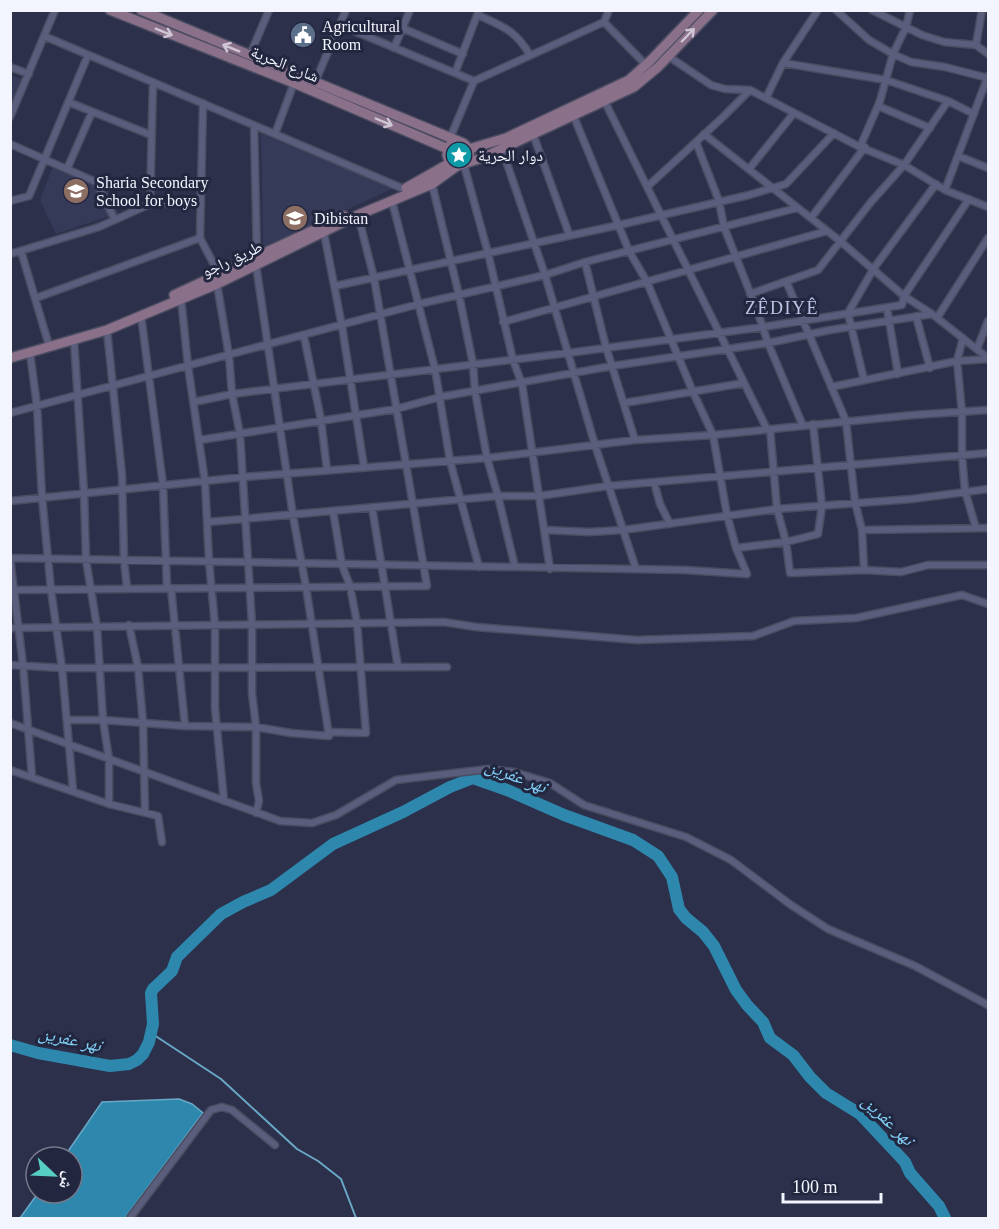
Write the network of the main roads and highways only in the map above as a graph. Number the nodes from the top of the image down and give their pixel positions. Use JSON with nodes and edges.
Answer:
{"nodes":[{"id":1,"x":110,"y":10,"type":"edge"},
{"id":2,"x":141,"y":10,"type":"edge"},
{"id":3,"x":699,"y":10,"type":"edge"},
{"id":4,"x":713,"y":10,"type":"edge"},
{"id":5,"x":649,"y":68,"type":"junction"},
{"id":6,"x":274,"y":70,"type":"junction"},
{"id":7,"x":350,"y":102,"type":"junction"},
{"id":8,"x":460,"y":142,"type":"junction"},
{"id":9,"x":469,"y":148,"type":"junction"},
{"id":10,"x":448,"y":149,"type":"junction"},
{"id":11,"x":459,"y":164,"type":"junction"},
{"id":12,"x":257,"y":261,"type":"junction"},
{"id":13,"x":218,"y":279,"type":"junction"},
{"id":14,"x":10,"y":352,"type":"edge"},
{"id":15,"x":10,"y":358,"type":"edge"}],
"edges":[{"from":1,"to":6,"type":"main road","name":"شارع الحرية","one_way":true},
{"from":6,"to":2,"type":"main road","name":"شارع الحرية","one_way":true},
{"from":3,"to":5,"type":"main road","name":"طريق راجو"},
{"from":5,"to":4,"type":"main road","name":"طريق راجو","one_way":true},
{"from":5,"to":9,"type":"main road","name":"طريق راجو"},
{"from":5,"to":11,"type":"main road","name":"طريق راجو"},
{"from":6,"to":7,"type":"main road","name":"شارع الحرية"},
{"from":6,"to":7,"type":"main road","name":"شارع الحرية"},
{"from":7,"to":8,"type":"main road","name":"شارع الحرية"},
{"from":7,"to":10,"type":"main road","name":"شارع الحرية","one_way":true},
{"from":8,"to":9,"type":"main road"},
{"from":8,"to":10,"type":"main road"},
{"from":9,"to":11,"type":"main road"},
{"from":10,"to":11,"type":"main road"},
{"from":11,"to":12,"type":"main road","name":"طريق راجو"},
{"from":11,"to":12,"type":"main road","name":"طريق راجو"},
{"from":12,"to":13,"type":"main road","name":"طريق راجو"},
{"from":13,"to":14,"type":"main road","name":"طريق راجو"},
{"from":13,"to":15,"type":"main road","name":"طريق راجو"}]}
